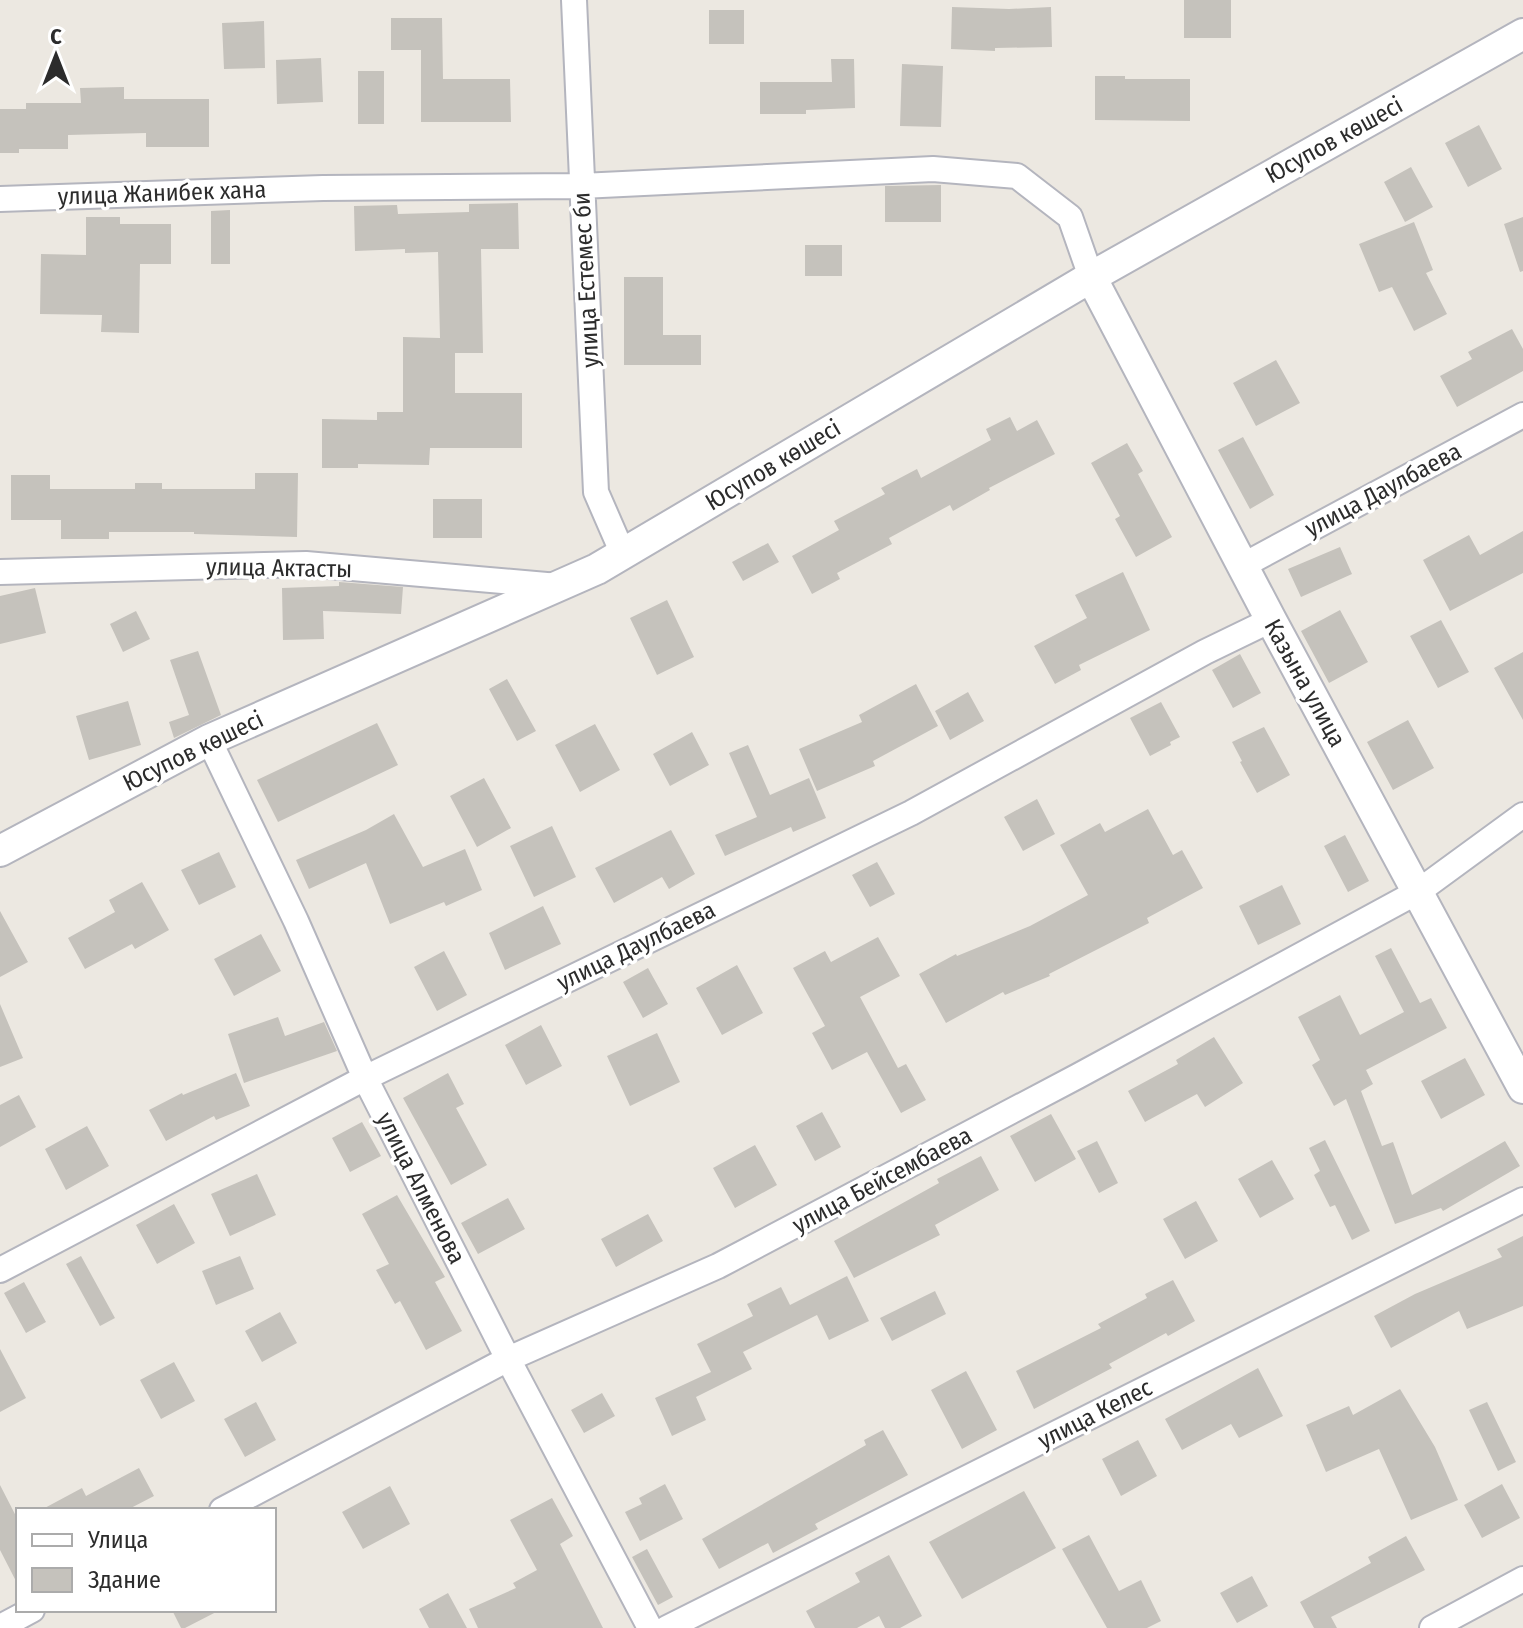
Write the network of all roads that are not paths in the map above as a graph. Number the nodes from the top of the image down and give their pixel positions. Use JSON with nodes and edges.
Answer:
{"nodes":[{"id":1,"x":574,"y":0,"type":"edge"},
{"id":2,"x":1523,"y":34,"type":"edge"},
{"id":3,"x":581,"y":186,"type":"junction"},
{"id":4,"x":0,"y":199,"type":"edge"},
{"id":5,"x":1091,"y":277,"type":"junction"},
{"id":6,"x":1523,"y":415,"type":"edge"},
{"id":7,"x":623,"y":554,"type":"junction"},
{"id":8,"x":1242,"y":566,"type":"junction"},
{"id":9,"x":0,"y":572,"type":"edge"},
{"id":10,"x":558,"y":586,"type":"junction"},
{"id":11,"x":1271,"y":620,"type":"junction"},
{"id":12,"x":209,"y":740,"type":"junction"},
{"id":13,"x":1523,"y":815,"type":"edge"},
{"id":14,"x":0,"y":851,"type":"edge"},
{"id":15,"x":1419,"y":891,"type":"junction"},
{"id":16,"x":365,"y":1078,"type":"junction"},
{"id":17,"x":1523,"y":1088,"type":"edge"},
{"id":18,"x":1523,"y":1200,"type":"edge"},
{"id":19,"x":0,"y":1270,"type":"edge"},
{"id":20,"x":508,"y":1359,"type":"junction"},
{"id":21,"x":226,"y":1508,"type":"edge"},
{"id":22,"x":1523,"y":1579,"type":"edge"},
{"id":23,"x":28,"y":1612,"type":"edge"},
{"id":24,"x":0,"y":1627,"type":"edge"},
{"id":25,"x":650,"y":1628,"type":"edge"},
{"id":26,"x":667,"y":1628,"type":"edge"},
{"id":27,"x":1432,"y":1628,"type":"edge"}],
"edges":[{"from":1,"to":3,"type":"street","name":"улица Естемес би"},
{"from":2,"to":5,"type":"street","name":"Юсупов көшесі"},
{"from":3,"to":4,"type":"street","name":"улица Жанибек хана"},
{"from":3,"to":5,"type":"street","name":"улица Жанибек хана"},
{"from":3,"to":7,"type":"street","name":"улица Естемес би"},
{"from":5,"to":7,"type":"street","name":"Юсупов көшесі"},
{"from":5,"to":8,"type":"street","name":"Казына улица"},
{"from":6,"to":8,"type":"street","name":"улица Даулбаева"},
{"from":7,"to":10,"type":"street","name":"Юсупов көшесі"},
{"from":8,"to":11,"type":"street","name":"Казына улица"},
{"from":9,"to":10,"type":"street","name":"улица Актасты"},
{"from":10,"to":12,"type":"street","name":"Юсупов көшесі"},
{"from":11,"to":15,"type":"street","name":"Казына улица"},
{"from":11,"to":16,"type":"street","name":"улица Даулбаева"},
{"from":12,"to":14,"type":"street","name":"Юсупов көшесі"},
{"from":12,"to":16,"type":"street","name":"улица Алменова"},
{"from":13,"to":15,"type":"street","name":"улица Бейсембаева"},
{"from":15,"to":17,"type":"street","name":"Казына улица"},
{"from":15,"to":20,"type":"street","name":"улица Бейсембаева"},
{"from":16,"to":19,"type":"street","name":"улица Даулбаева"},
{"from":16,"to":20,"type":"street","name":"улица Алменова"},
{"from":18,"to":26,"type":"street","name":"улица Келес"},
{"from":20,"to":21,"type":"street","name":"улица Бейсембаева"},
{"from":20,"to":25,"type":"street","name":"улица Алменова"},
{"from":22,"to":27,"type":"street"},
{"from":23,"to":24,"type":"street"}]}
